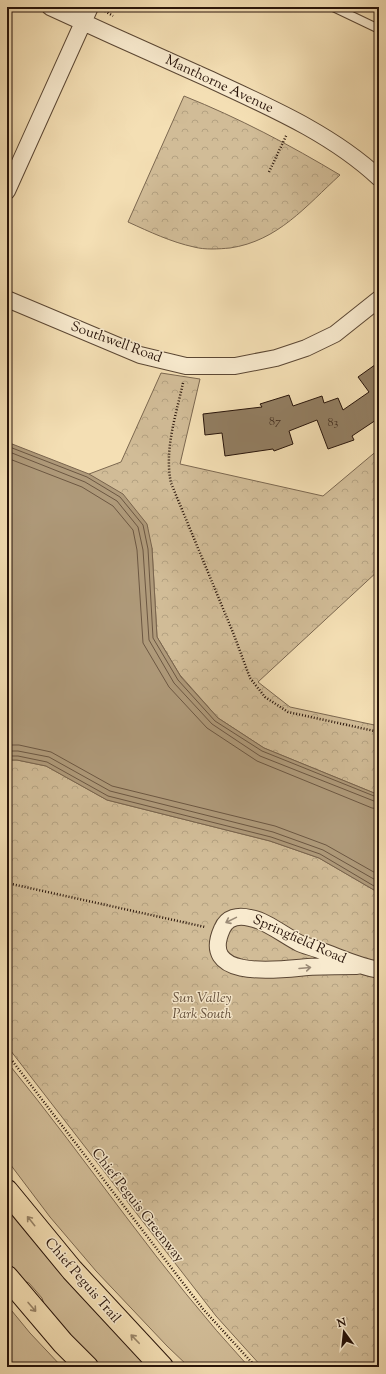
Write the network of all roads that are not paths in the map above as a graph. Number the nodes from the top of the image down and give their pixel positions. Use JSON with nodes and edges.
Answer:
{"nodes":[{"id":1,"x":50,"y":7,"type":"edge"},
{"id":2,"x":90,"y":7,"type":"edge"},
{"id":3,"x":332,"y":7,"type":"edge"},
{"id":4,"x":83,"y":22,"type":"junction"},
{"id":5,"x":379,"y":29,"type":"edge"},
{"id":6,"x":379,"y":178,"type":"edge"},
{"id":7,"x":7,"y":191,"type":"edge"},
{"id":8,"x":379,"y":299,"type":"edge"},
{"id":9,"x":7,"y":300,"type":"edge"},
{"id":10,"x":357,"y":966,"type":"junction"},
{"id":11,"x":379,"y":970,"type":"edge"},
{"id":12,"x":7,"y":1191,"type":"edge"},
{"id":13,"x":7,"y":1277,"type":"edge"},
{"id":14,"x":87,"y":1367,"type":"edge"},
{"id":15,"x":162,"y":1367,"type":"edge"}],
"edges":[{"from":1,"to":4,"type":"street","name":"Manthorne Avenue"},
{"from":2,"to":4,"type":"street"},
{"from":3,"to":5,"type":"lane"},
{"from":4,"to":6,"type":"street","name":"Manthorne Avenue"},
{"from":4,"to":7,"type":"street"},
{"from":8,"to":9,"type":"street","name":"Southwell Road"},
{"from":10,"to":10,"type":"street","name":"Springfield Road","one_way":true},
{"from":10,"to":11,"type":"street","name":"Springfield Road"},
{"from":15,"to":12,"type":"main road","name":"Chief Peguis Trail","one_way":true},
{"from":13,"to":14,"type":"main road","one_way":true}]}
